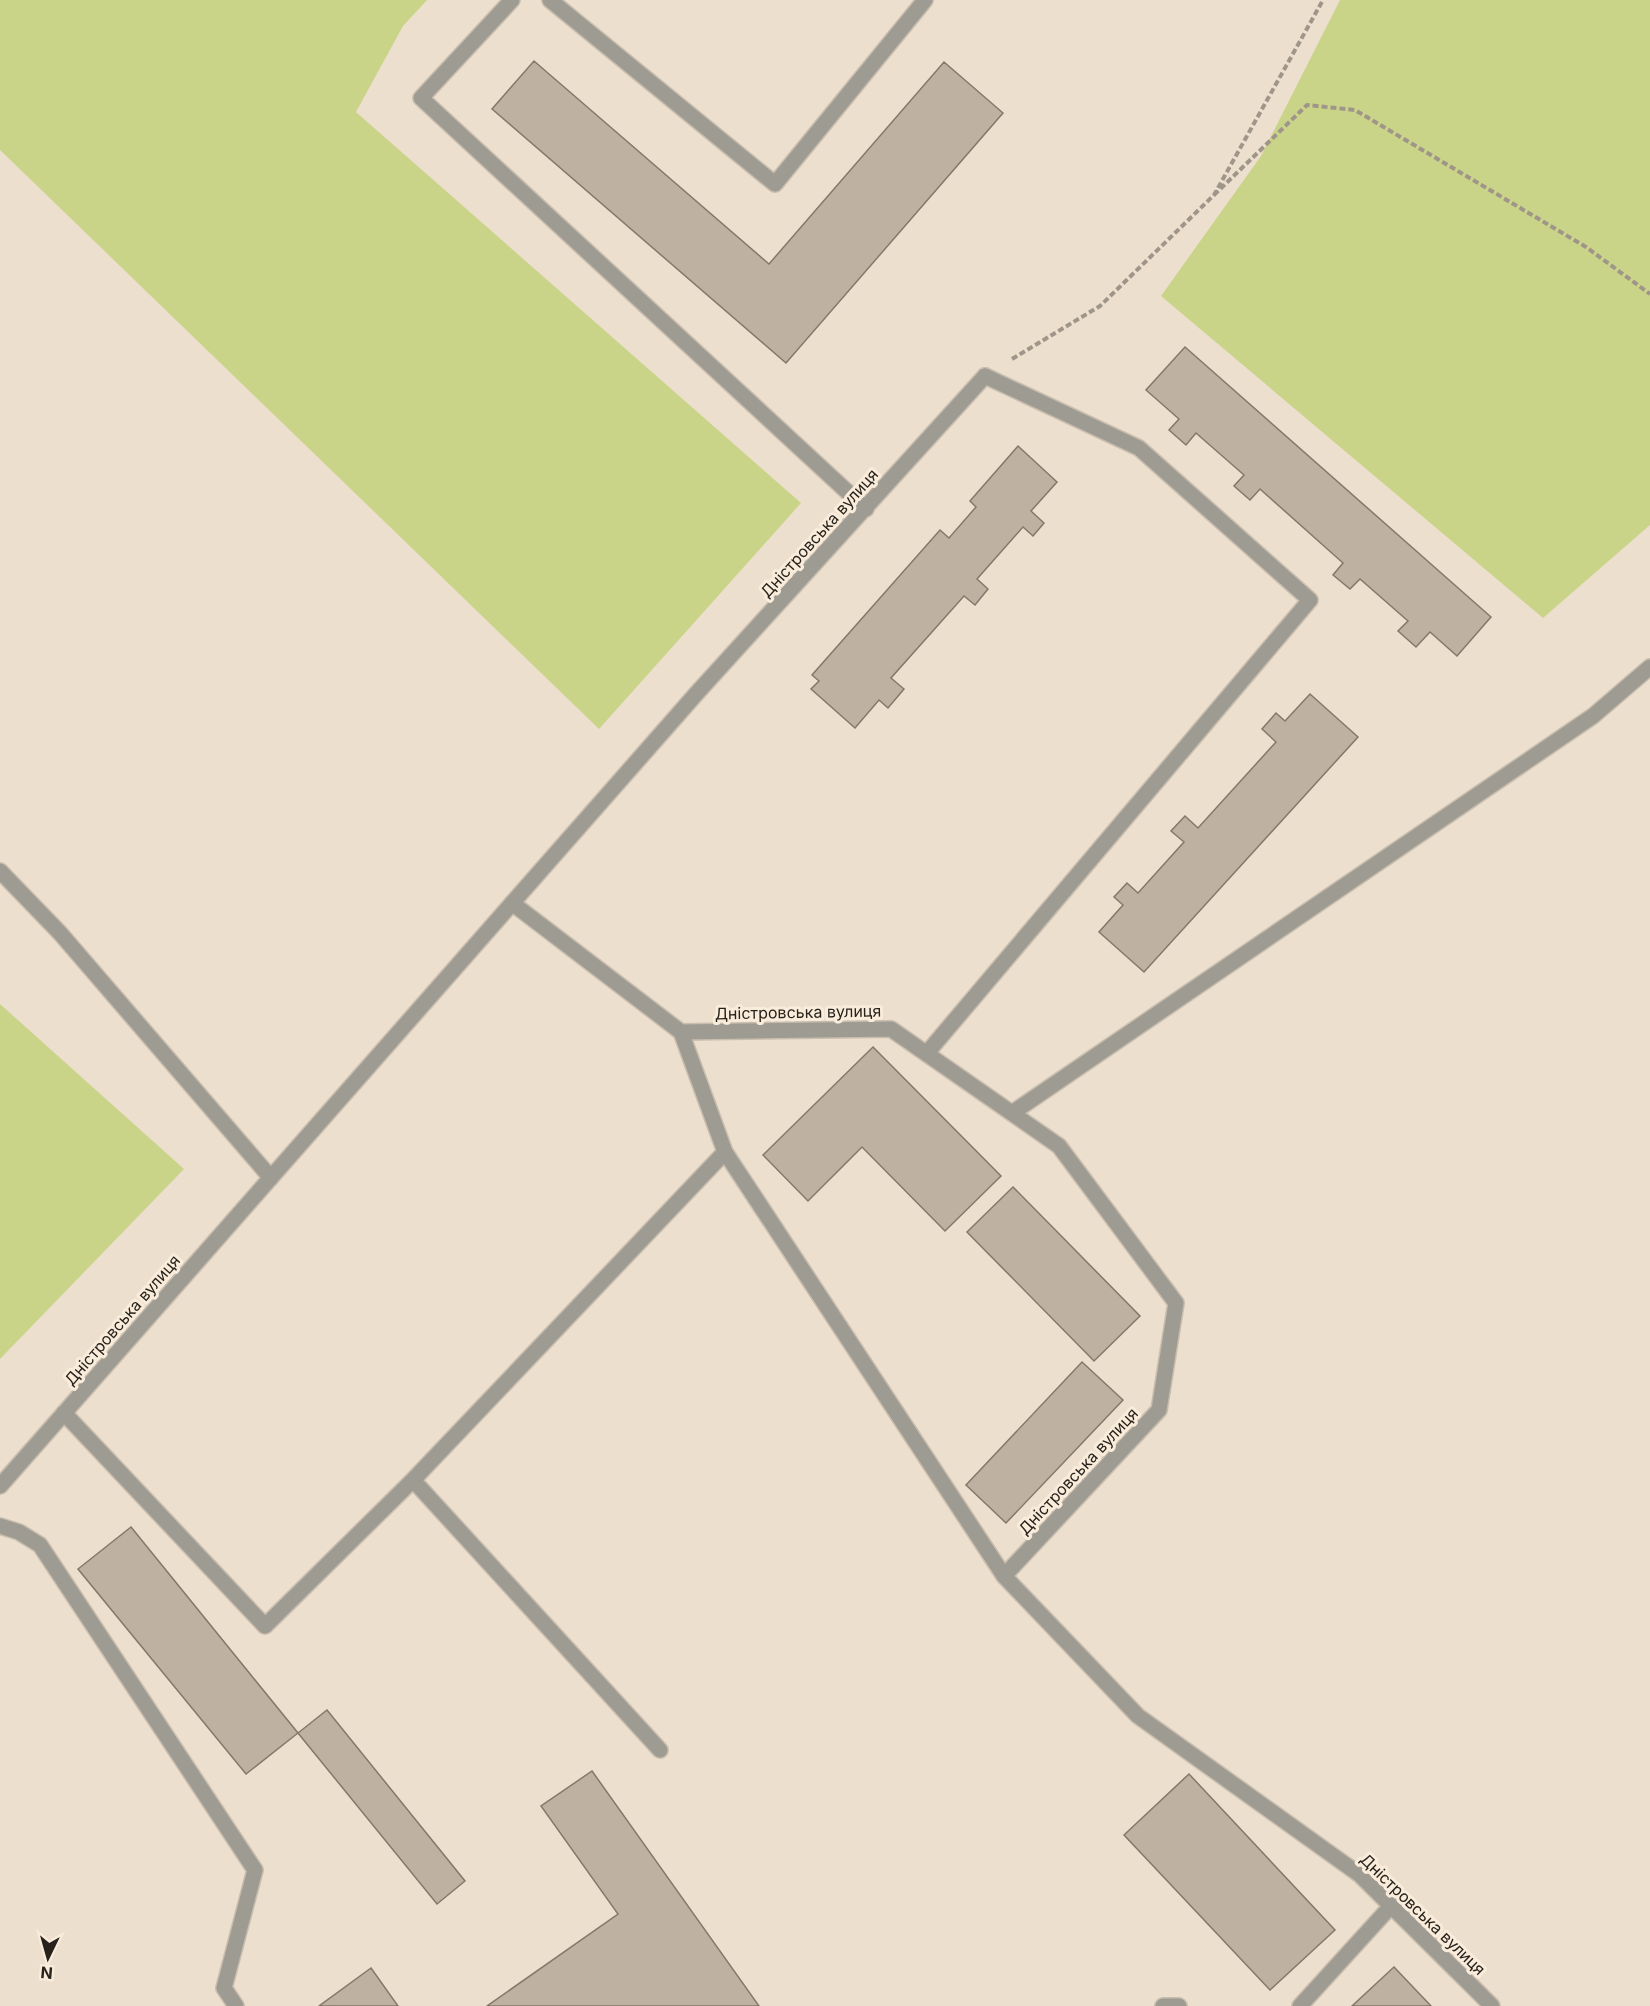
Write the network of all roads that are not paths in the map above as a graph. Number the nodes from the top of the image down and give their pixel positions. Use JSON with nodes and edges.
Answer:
{"nodes":[{"id":1,"x":512,"y":0,"type":"edge"},
{"id":2,"x":550,"y":0,"type":"edge"},
{"id":3,"x":925,"y":0,"type":"edge"},
{"id":4,"x":866,"y":509,"type":"junction"},
{"id":5,"x":1650,"y":667,"type":"edge"},
{"id":6,"x":0,"y":871,"type":"edge"},
{"id":7,"x":512,"y":903,"type":"junction"},
{"id":8,"x":681,"y":1032,"type":"junction"},
{"id":9,"x":927,"y":1053,"type":"junction"},
{"id":10,"x":1012,"y":1113,"type":"junction"},
{"id":11,"x":725,"y":1152,"type":"junction"},
{"id":12,"x":271,"y":1178,"type":"junction"},
{"id":13,"x":64,"y":1413,"type":"junction"},
{"id":14,"x":413,"y":1480,"type":"junction"},
{"id":15,"x":0,"y":1486,"type":"edge"},
{"id":16,"x":0,"y":1526,"type":"edge"},
{"id":17,"x":1004,"y":1576,"type":"junction"},
{"id":18,"x":660,"y":1750,"type":"dead end"},
{"id":19,"x":1391,"y":1906,"type":"junction"},
{"id":20,"x":236,"y":2006,"type":"edge"},
{"id":21,"x":1163,"y":2006,"type":"edge"},
{"id":22,"x":1179,"y":2006,"type":"edge"},
{"id":23,"x":1300,"y":2006,"type":"edge"},
{"id":24,"x":1492,"y":2006,"type":"edge"}],
"edges":[{"from":1,"to":4,"type":"street"},
{"from":2,"to":3,"type":"street"},
{"from":4,"to":7,"type":"street","name":"Дністровська вулиця"},
{"from":4,"to":9,"type":"street","name":"Дністровська вулиця"},
{"from":5,"to":10,"type":"street"},
{"from":6,"to":12,"type":"street"},
{"from":7,"to":8,"type":"street"},
{"from":7,"to":12,"type":"street","name":"Дністровська вулиця"},
{"from":8,"to":9,"type":"street","name":"Дністровська вулиця"},
{"from":8,"to":11,"type":"street"},
{"from":9,"to":10,"type":"street","name":"Дністровська вулиця"},
{"from":10,"to":17,"type":"street","name":"Дністровська вулиця"},
{"from":11,"to":14,"type":"street"},
{"from":11,"to":17,"type":"street"},
{"from":12,"to":13,"type":"street","name":"Дністровська вулиця"},
{"from":13,"to":14,"type":"street"},
{"from":13,"to":15,"type":"street","name":"Дністровська вулиця"},
{"from":14,"to":18,"type":"street"},
{"from":16,"to":20,"type":"street"},
{"from":17,"to":19,"type":"street","name":"Дністровська вулиця"},
{"from":19,"to":23,"type":"street"},
{"from":19,"to":24,"type":"street","name":"Дністровська вулиця"},
{"from":21,"to":22,"type":"street"}]}
